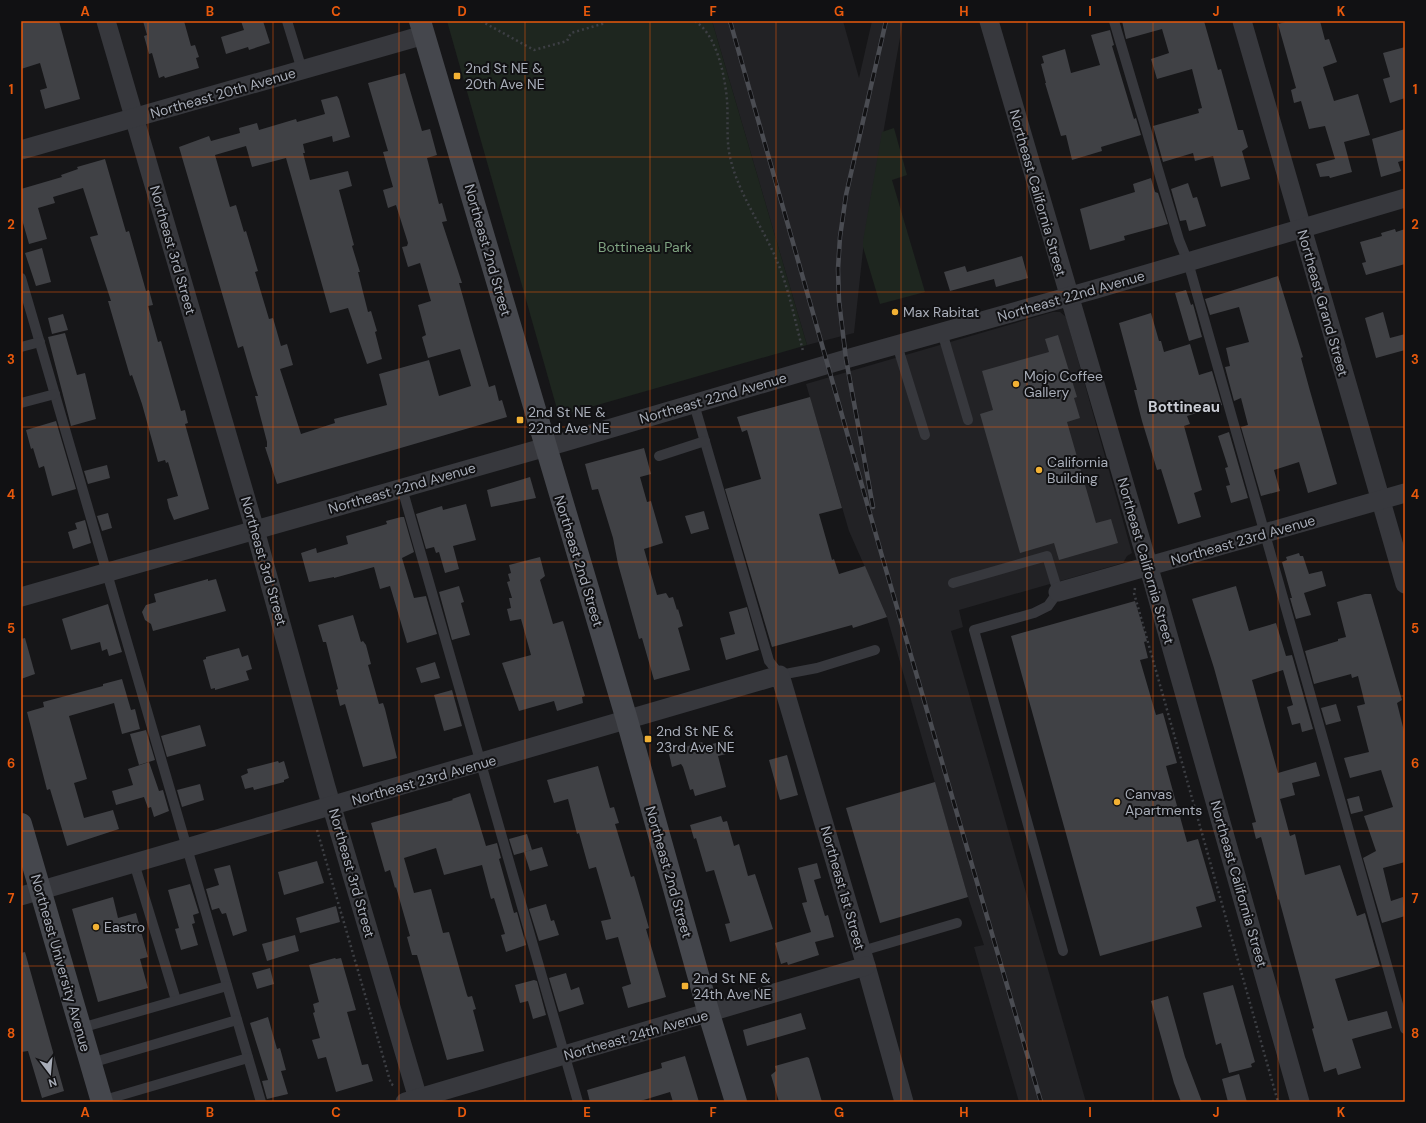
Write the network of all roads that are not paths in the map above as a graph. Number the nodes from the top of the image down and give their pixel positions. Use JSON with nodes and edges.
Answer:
{"nodes":[{"id":1,"x":106,"y":21,"type":"edge"},
{"id":2,"x":287,"y":21,"type":"edge"},
{"id":3,"x":989,"y":21,"type":"edge"},
{"id":4,"x":1114,"y":21,"type":"edge"},
{"id":5,"x":1242,"y":21,"type":"edge"},
{"id":6,"x":422,"y":28,"type":"edge"},
{"id":7,"x":302,"y":70,"type":"junction"},
{"id":8,"x":134,"y":119,"type":"junction"},
{"id":9,"x":21,"y":150,"type":"edge"},
{"id":10,"x":1405,"y":198,"type":"edge"},
{"id":11,"x":1302,"y":228,"type":"junction"},
{"id":12,"x":1188,"y":262,"type":"junction"},
{"id":13,"x":21,"y":278,"type":"edge"},
{"id":14,"x":1068,"y":297,"type":"junction"},
{"id":15,"x":942,"y":332,"type":"junction"},
{"id":16,"x":40,"y":342,"type":"junction"},
{"id":17,"x":897,"y":345,"type":"junction"},
{"id":18,"x":21,"y":347,"type":"edge"},
{"id":19,"x":55,"y":394,"type":"junction"},
{"id":20,"x":21,"y":403,"type":"edge"},
{"id":21,"x":694,"y":404,"type":"junction"},
{"id":22,"x":968,"y":420,"type":"dead end"},
{"id":23,"x":925,"y":434,"type":"dead end"},
{"id":24,"x":705,"y":441,"type":"junction"},
{"id":25,"x":545,"y":447,"type":"junction"},
{"id":26,"x":659,"y":456,"type":"dead end"},
{"id":27,"x":402,"y":488,"type":"junction"},
{"id":28,"x":1405,"y":493,"type":"edge"},
{"id":29,"x":1381,"y":500,"type":"junction"},
{"id":30,"x":255,"y":530,"type":"junction"},
{"id":31,"x":1265,"y":534,"type":"junction"},
{"id":32,"x":1148,"y":567,"type":"junction"},
{"id":33,"x":107,"y":572,"type":"junction"},
{"id":34,"x":953,"y":583,"type":"dead end"},
{"id":35,"x":1405,"y":584,"type":"edge"},
{"id":36,"x":1058,"y":592,"type":"junction"},
{"id":37,"x":21,"y":597,"type":"edge"},
{"id":38,"x":874,"y":650,"type":"dead end"},
{"id":39,"x":780,"y":675,"type":"junction"},
{"id":40,"x":627,"y":720,"type":"junction"},
{"id":41,"x":481,"y":764,"type":"junction"},
{"id":42,"x":332,"y":807,"type":"junction"},
{"id":43,"x":21,"y":824,"type":"edge"},
{"id":44,"x":186,"y":848,"type":"junction"},
{"id":45,"x":134,"y":864,"type":"junction"},
{"id":46,"x":31,"y":894,"type":"edge"},
{"id":47,"x":957,"y":923,"type":"dead end"},
{"id":48,"x":1064,"y":951,"type":"dead end"},
{"id":49,"x":864,"y":959,"type":"junction"},
{"id":50,"x":227,"y":986,"type":"junction"},
{"id":51,"x":176,"y":1000,"type":"junction"},
{"id":52,"x":709,"y":1014,"type":"junction"},
{"id":53,"x":237,"y":1020,"type":"junction"},
{"id":54,"x":81,"y":1028,"type":"junction"},
{"id":55,"x":1405,"y":1029,"type":"edge"},
{"id":56,"x":564,"y":1056,"type":"junction"},
{"id":57,"x":248,"y":1058,"type":"junction"},
{"id":58,"x":90,"y":1063,"type":"junction"},
{"id":59,"x":410,"y":1097,"type":"edge"},
{"id":60,"x":258,"y":1101,"type":"edge"},
{"id":61,"x":102,"y":1102,"type":"edge"},
{"id":62,"x":578,"y":1102,"type":"edge"},
{"id":63,"x":736,"y":1102,"type":"edge"},
{"id":64,"x":904,"y":1102,"type":"edge"},
{"id":65,"x":1300,"y":1102,"type":"edge"}],
"edges":[{"from":1,"to":8,"type":"street","name":"Northeast 3rd Street"},
{"from":2,"to":7,"type":"lane"},
{"from":3,"to":14,"type":"street","name":"Northeast California Street"},
{"from":4,"to":12,"type":"lane"},
{"from":5,"to":11,"type":"street","name":"Northeast Grand Street"},
{"from":6,"to":7,"type":"street","name":"Northeast 20th Avenue"},
{"from":6,"to":25,"type":"street","name":"Northeast 2nd Street"},
{"from":7,"to":8,"type":"street","name":"Northeast 20th Avenue"},
{"from":8,"to":9,"type":"street","name":"Northeast 20th Avenue"},
{"from":8,"to":30,"type":"street","name":"Northeast 3rd Street"},
{"from":10,"to":11,"type":"street","name":"Northeast 22nd Avenue"},
{"from":11,"to":12,"type":"street","name":"Northeast 22nd Avenue"},
{"from":11,"to":29,"type":"street","name":"Northeast Grand Street"},
{"from":12,"to":14,"type":"street","name":"Northeast 22nd Avenue"},
{"from":12,"to":31,"type":"lane"},
{"from":13,"to":16,"type":"lane"},
{"from":14,"to":15,"type":"street","name":"Northeast 22nd Avenue"},
{"from":14,"to":32,"type":"street","name":"Northeast California Street"},
{"from":15,"to":17,"type":"street","name":"Northeast 22nd Avenue"},
{"from":15,"to":22,"type":"lane"},
{"from":16,"to":18,"type":"lane"},
{"from":16,"to":19,"type":"lane"},
{"from":17,"to":21,"type":"street","name":"Northeast 22nd Avenue"},
{"from":17,"to":23,"type":"lane"},
{"from":19,"to":20,"type":"lane"},
{"from":19,"to":33,"type":"lane"},
{"from":21,"to":24,"type":"lane"},
{"from":21,"to":25,"type":"street","name":"Northeast 22nd Avenue"},
{"from":24,"to":26,"type":"lane"},
{"from":24,"to":39,"type":"lane"},
{"from":25,"to":27,"type":"street","name":"Northeast 22nd Avenue"},
{"from":25,"to":40,"type":"street","name":"Northeast 2nd Street"},
{"from":27,"to":30,"type":"street","name":"Northeast 22nd Avenue"},
{"from":27,"to":41,"type":"lane"},
{"from":28,"to":29,"type":"street","name":"Northeast 23rd Avenue"},
{"from":29,"to":31,"type":"street","name":"Northeast 23rd Avenue"},
{"from":29,"to":35,"type":"street","name":"Northeast Grand Street"},
{"from":30,"to":33,"type":"street","name":"Northeast 22nd Avenue"},
{"from":30,"to":42,"type":"street","name":"Northeast 3rd Street"},
{"from":31,"to":32,"type":"street","name":"Northeast 23rd Avenue"},
{"from":31,"to":55,"type":"lane"},
{"from":32,"to":36,"type":"street","name":"Northeast 23rd Avenue"},
{"from":32,"to":65,"type":"street","name":"Northeast California Street"},
{"from":33,"to":37,"type":"street","name":"Northeast 22nd Avenue"},
{"from":33,"to":44,"type":"lane"},
{"from":34,"to":36,"type":"lane"},
{"from":36,"to":48,"type":"lane"},
{"from":38,"to":39,"type":"lane"},
{"from":39,"to":40,"type":"street","name":"Northeast 23rd Avenue"},
{"from":39,"to":49,"type":"street","name":"Northeast 1st Street"},
{"from":40,"to":41,"type":"street","name":"Northeast 23rd Avenue"},
{"from":40,"to":52,"type":"street","name":"Northeast 2nd Street"},
{"from":41,"to":42,"type":"street","name":"Northeast 23rd Avenue"},
{"from":41,"to":56,"type":"lane"},
{"from":42,"to":44,"type":"street","name":"Northeast 23rd Avenue"},
{"from":42,"to":59,"type":"street","name":"Northeast 3rd Street"},
{"from":43,"to":46,"type":"street","name":"Northeast University Avenue"},
{"from":44,"to":45,"type":"street","name":"Northeast 23rd Avenue"},
{"from":44,"to":50,"type":"lane"},
{"from":45,"to":46,"type":"street","name":"Northeast 23rd Avenue"},
{"from":45,"to":51,"type":"lane"},
{"from":46,"to":54,"type":"street","name":"Northeast University Avenue"},
{"from":47,"to":49,"type":"lane"},
{"from":49,"to":52,"type":"street","name":"Northeast 24th Avenue"},
{"from":49,"to":64,"type":"street","name":"Northeast 1st Street"},
{"from":50,"to":51,"type":"lane"},
{"from":50,"to":53,"type":"lane"},
{"from":51,"to":54,"type":"lane"},
{"from":52,"to":56,"type":"street","name":"Northeast 24th Avenue"},
{"from":52,"to":63,"type":"street","name":"Northeast 2nd Street"},
{"from":53,"to":57,"type":"lane"},
{"from":53,"to":58,"type":"lane"},
{"from":54,"to":58,"type":"street","name":"Northeast University Avenue"},
{"from":56,"to":59,"type":"street","name":"Northeast 24th Avenue"},
{"from":56,"to":62,"type":"lane"},
{"from":57,"to":60,"type":"lane"},
{"from":57,"to":61,"type":"lane"},
{"from":58,"to":61,"type":"street","name":"Northeast University Avenue"}]}
